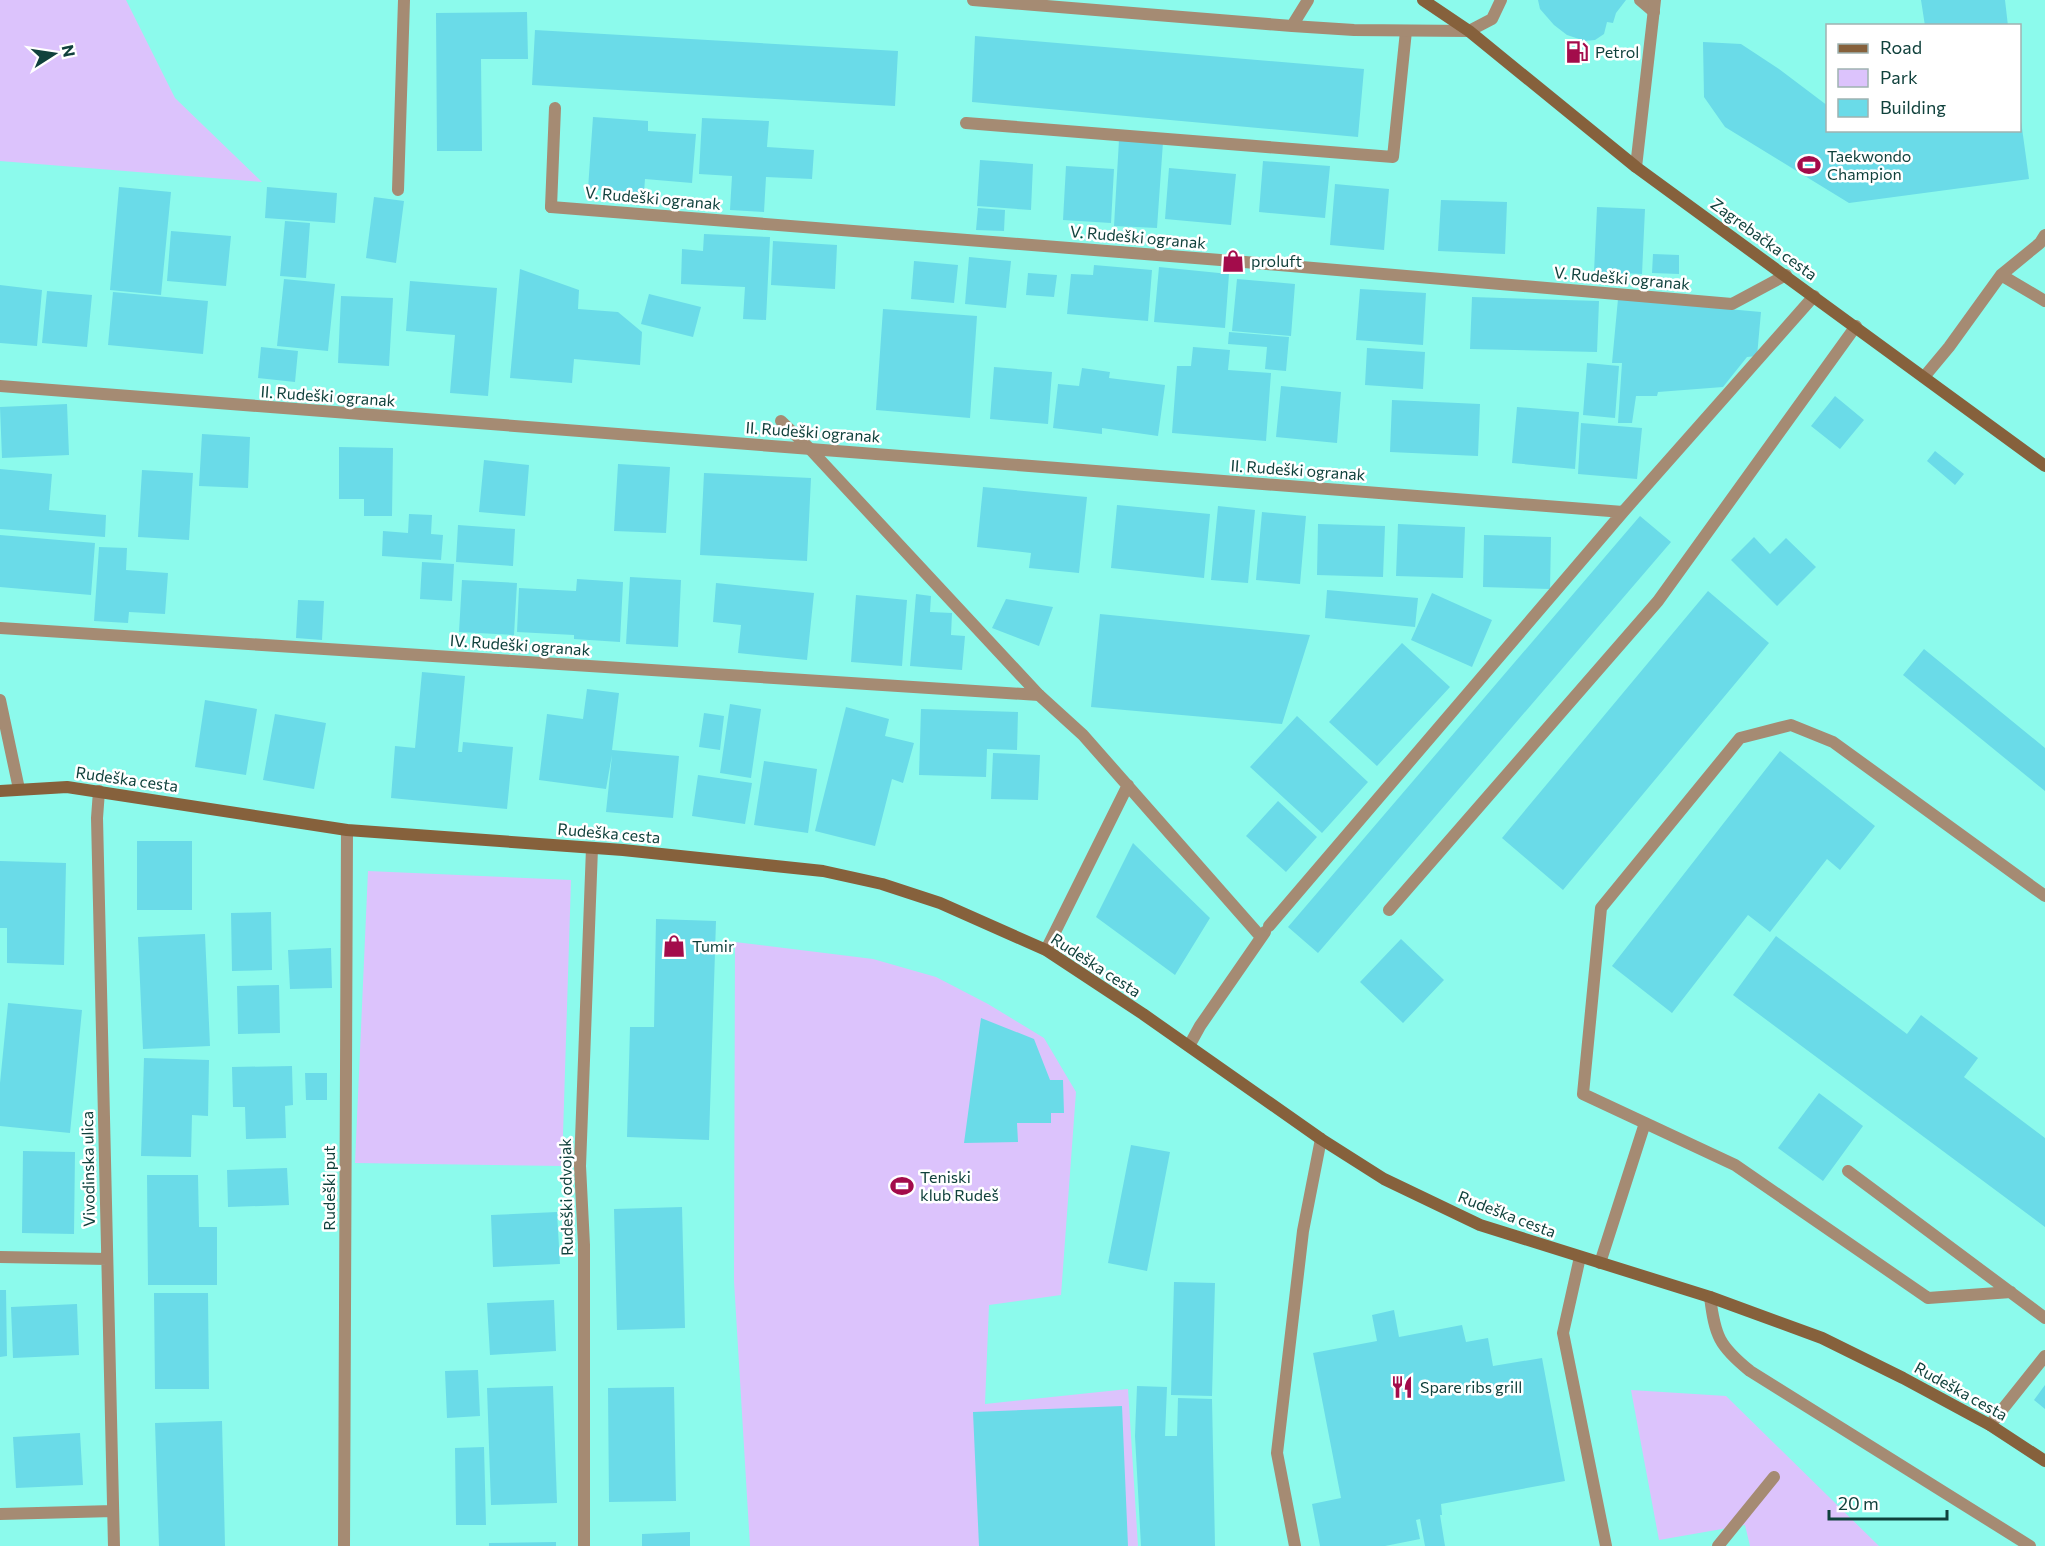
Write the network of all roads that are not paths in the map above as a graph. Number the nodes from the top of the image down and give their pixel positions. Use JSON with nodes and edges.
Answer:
{"nodes":[{"id":1,"x":404,"y":0,"type":"edge"},
{"id":2,"x":973,"y":0,"type":"edge"},
{"id":3,"x":1308,"y":0,"type":"edge"},
{"id":4,"x":1423,"y":0,"type":"edge"},
{"id":5,"x":1501,"y":0,"type":"edge"},
{"id":6,"x":1640,"y":0,"type":"edge"},
{"id":7,"x":1655,"y":6,"type":"edge"},
{"id":8,"x":1292,"y":27,"type":"junction"},
{"id":9,"x":1406,"y":31,"type":"junction"},
{"id":10,"x":1469,"y":31,"type":"junction"},
{"id":11,"x":555,"y":108,"type":"dead end"},
{"id":12,"x":966,"y":123,"type":"dead end"},
{"id":13,"x":1636,"y":167,"type":"junction"},
{"id":14,"x":398,"y":190,"type":"dead end"},
{"id":15,"x":2045,"y":235,"type":"edge"},
{"id":16,"x":1786,"y":275,"type":"junction"},
{"id":17,"x":2001,"y":275,"type":"junction"},
{"id":18,"x":1814,"y":296,"type":"junction"},
{"id":19,"x":2045,"y":301,"type":"edge"},
{"id":20,"x":1856,"y":327,"type":"junction"},
{"id":21,"x":1924,"y":377,"type":"junction"},
{"id":22,"x":0,"y":386,"type":"edge"},
{"id":23,"x":781,"y":421,"type":"dead end"},
{"id":24,"x":808,"y":448,"type":"junction"},
{"id":25,"x":2045,"y":466,"type":"edge"},
{"id":26,"x":1623,"y":512,"type":"junction"},
{"id":27,"x":0,"y":628,"type":"edge"},
{"id":28,"x":1039,"y":695,"type":"junction"},
{"id":29,"x":0,"y":700,"type":"edge"},
{"id":30,"x":1128,"y":785,"type":"junction"},
{"id":31,"x":19,"y":789,"type":"junction"},
{"id":32,"x":0,"y":791,"type":"edge"},
{"id":33,"x":99,"y":791,"type":"junction"},
{"id":34,"x":347,"y":830,"type":"junction"},
{"id":35,"x":592,"y":848,"type":"junction"},
{"id":36,"x":2045,"y":896,"type":"edge"},
{"id":37,"x":1389,"y":910,"type":"dead end"},
{"id":38,"x":1261,"y":937,"type":"junction"},
{"id":39,"x":1046,"y":950,"type":"junction"},
{"id":40,"x":1189,"y":1046,"type":"junction"},
{"id":41,"x":1645,"y":1123,"type":"junction"},
{"id":42,"x":1321,"y":1139,"type":"junction"},
{"id":43,"x":1848,"y":1171,"type":"dead end"},
{"id":44,"x":0,"y":1257,"type":"edge"},
{"id":45,"x":1580,"y":1257,"type":"junction"},
{"id":46,"x":107,"y":1259,"type":"junction"},
{"id":47,"x":1600,"y":1263,"type":"junction"},
{"id":48,"x":2011,"y":1292,"type":"junction"},
{"id":49,"x":1710,"y":1297,"type":"junction"},
{"id":50,"x":2045,"y":1318,"type":"edge"},
{"id":51,"x":2045,"y":1356,"type":"edge"},
{"id":52,"x":1990,"y":1425,"type":"junction"},
{"id":53,"x":2045,"y":1461,"type":"edge"},
{"id":54,"x":1774,"y":1477,"type":"dead end"},
{"id":55,"x":113,"y":1511,"type":"junction"},
{"id":56,"x":0,"y":1514,"type":"edge"},
{"id":57,"x":114,"y":1546,"type":"edge"},
{"id":58,"x":344,"y":1546,"type":"edge"},
{"id":59,"x":584,"y":1546,"type":"edge"},
{"id":60,"x":1295,"y":1546,"type":"edge"},
{"id":61,"x":1606,"y":1546,"type":"edge"},
{"id":62,"x":1718,"y":1546,"type":"edge"},
{"id":63,"x":2030,"y":1546,"type":"edge"}],
"edges":[{"from":1,"to":14,"type":"street"},
{"from":2,"to":8,"type":"street"},
{"from":3,"to":8,"type":"street"},
{"from":4,"to":10,"type":"street","name":"Zagrebačka cesta"},
{"from":5,"to":10,"type":"street"},
{"from":6,"to":7,"type":"street"},
{"from":7,"to":13,"type":"street"},
{"from":8,"to":9,"type":"street"},
{"from":9,"to":10,"type":"street"},
{"from":9,"to":12,"type":"street"},
{"from":10,"to":13,"type":"street","name":"Zagrebačka cesta"},
{"from":11,"to":16,"type":"street","name":"V. Rudeški ogranak"},
{"from":13,"to":16,"type":"street","name":"Zagrebačka cesta"},
{"from":15,"to":17,"type":"street"},
{"from":16,"to":18,"type":"street","name":"Zagrebačka cesta"},
{"from":17,"to":19,"type":"street"},
{"from":17,"to":21,"type":"street"},
{"from":18,"to":20,"type":"street","name":"Zagrebačka cesta"},
{"from":18,"to":26,"type":"street"},
{"from":20,"to":21,"type":"street","name":"Zagrebačka cesta"},
{"from":20,"to":37,"type":"street"},
{"from":21,"to":25,"type":"street","name":"Zagrebačka cesta"},
{"from":22,"to":24,"type":"street","name":"II. Rudeški ogranak"},
{"from":23,"to":24,"type":"street"},
{"from":24,"to":26,"type":"street","name":"II. Rudeški ogranak"},
{"from":24,"to":28,"type":"street"},
{"from":26,"to":38,"type":"street"},
{"from":27,"to":28,"type":"street","name":"IV. Rudeški ogranak"},
{"from":28,"to":30,"type":"street"},
{"from":29,"to":31,"type":"street"},
{"from":30,"to":38,"type":"street"},
{"from":30,"to":39,"type":"street"},
{"from":31,"to":32,"type":"street","name":"Rudeška cesta"},
{"from":31,"to":33,"type":"street","name":"Rudeška cesta"},
{"from":33,"to":34,"type":"street","name":"Rudeška cesta"},
{"from":33,"to":46,"type":"street","name":"Vivodinska ulica"},
{"from":34,"to":35,"type":"street","name":"Rudeška cesta"},
{"from":34,"to":58,"type":"street","name":"Rudeški put"},
{"from":35,"to":39,"type":"street","name":"Rudeška cesta"},
{"from":35,"to":59,"type":"street","name":"Rudeški odvojak"},
{"from":36,"to":41,"type":"street"},
{"from":38,"to":40,"type":"street"},
{"from":39,"to":40,"type":"street","name":"Rudeška cesta"},
{"from":40,"to":42,"type":"street","name":"Rudeška cesta"},
{"from":41,"to":47,"type":"street"},
{"from":41,"to":48,"type":"street"},
{"from":42,"to":45,"type":"street","name":"Rudeška cesta"},
{"from":42,"to":60,"type":"street"},
{"from":43,"to":48,"type":"street"},
{"from":44,"to":46,"type":"street"},
{"from":45,"to":47,"type":"street","name":"Rudeška cesta"},
{"from":45,"to":61,"type":"street"},
{"from":46,"to":55,"type":"street","name":"Vivodinska ulica"},
{"from":47,"to":49,"type":"street","name":"Rudeška cesta"},
{"from":48,"to":50,"type":"street"},
{"from":49,"to":52,"type":"street","name":"Rudeška cesta"},
{"from":49,"to":63,"type":"street"},
{"from":51,"to":52,"type":"street"},
{"from":52,"to":53,"type":"street","name":"Rudeška cesta"},
{"from":54,"to":62,"type":"street"},
{"from":55,"to":56,"type":"street"},
{"from":55,"to":57,"type":"street","name":"Vivodinska ulica"}]}
